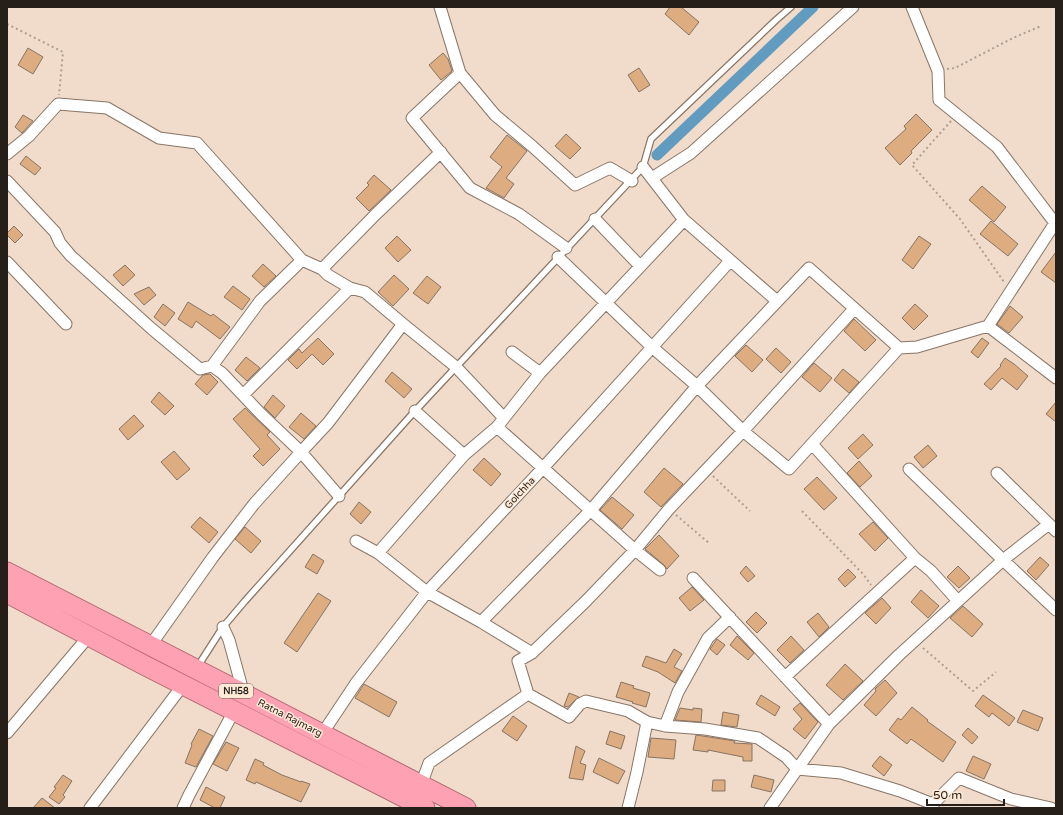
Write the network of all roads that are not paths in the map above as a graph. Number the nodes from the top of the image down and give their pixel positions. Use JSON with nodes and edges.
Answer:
{"nodes":[{"id":1,"x":440,"y":7,"type":"edge"},
{"id":2,"x":791,"y":7,"type":"edge"},
{"id":3,"x":853,"y":7,"type":"edge"},
{"id":4,"x":912,"y":7,"type":"edge"},
{"id":5,"x":460,"y":73,"type":"junction"},
{"id":6,"x":441,"y":152,"type":"junction"},
{"id":7,"x":7,"y":154,"type":"edge"},
{"id":8,"x":643,"y":167,"type":"junction"},
{"id":9,"x":652,"y":178,"type":"junction"},
{"id":10,"x":7,"y":181,"type":"edge"},
{"id":11,"x":631,"y":181,"type":"junction"},
{"id":12,"x":595,"y":219,"type":"junction"},
{"id":13,"x":684,"y":220,"type":"junction"},
{"id":14,"x":566,"y":248,"type":"junction"},
{"id":15,"x":558,"y":257,"type":"junction"},
{"id":16,"x":302,"y":260,"type":"junction"},
{"id":17,"x":730,"y":261,"type":"junction"},
{"id":18,"x":7,"y":262,"type":"edge"},
{"id":19,"x":640,"y":266,"type":"junction"},
{"id":20,"x":322,"y":269,"type":"junction"},
{"id":21,"x":350,"y":288,"type":"junction"},
{"id":22,"x":777,"y":301,"type":"junction"},
{"id":23,"x":607,"y":302,"type":"junction"},
{"id":24,"x":854,"y":309,"type":"junction"},
{"id":25,"x":66,"y":324,"type":"dead end"},
{"id":26,"x":403,"y":324,"type":"junction"},
{"id":27,"x":988,"y":326,"type":"junction"},
{"id":28,"x":652,"y":347,"type":"junction"},
{"id":29,"x":899,"y":348,"type":"junction"},
{"id":30,"x":512,"y":352,"type":"dead end"},
{"id":31,"x":212,"y":366,"type":"junction"},
{"id":32,"x":456,"y":367,"type":"junction"},
{"id":33,"x":540,"y":373,"type":"junction"},
{"id":34,"x":1056,"y":378,"type":"edge"},
{"id":35,"x":697,"y":386,"type":"junction"},
{"id":36,"x":244,"y":395,"type":"junction"},
{"id":37,"x":415,"y":411,"type":"junction"},
{"id":38,"x":501,"y":422,"type":"junction"},
{"id":39,"x":743,"y":431,"type":"junction"},
{"id":40,"x":812,"y":444,"type":"junction"},
{"id":41,"x":301,"y":452,"type":"junction"},
{"id":42,"x":464,"y":455,"type":"junction"},
{"id":43,"x":543,"y":468,"type":"junction"},
{"id":44,"x":909,"y":469,"type":"dead end"},
{"id":45,"x":997,"y":473,"type":"dead end"},
{"id":46,"x":339,"y":496,"type":"junction"},
{"id":47,"x":591,"y":510,"type":"junction"},
{"id":48,"x":1053,"y":527,"type":"edge"},
{"id":49,"x":356,"y":541,"type":"dead end"},
{"id":50,"x":635,"y":550,"type":"junction"},
{"id":51,"x":378,"y":553,"type":"junction"},
{"id":52,"x":915,"y":558,"type":"junction"},
{"id":53,"x":1003,"y":560,"type":"junction"},
{"id":54,"x":660,"y":570,"type":"dead end"},
{"id":55,"x":7,"y":572,"type":"edge"},
{"id":56,"x":693,"y":578,"type":"dead end"},
{"id":57,"x":427,"y":592,"type":"junction"},
{"id":58,"x":7,"y":593,"type":"edge"},
{"id":59,"x":958,"y":601,"type":"junction"},
{"id":60,"x":1056,"y":610,"type":"edge"},
{"id":61,"x":730,"y":617,"type":"junction"},
{"id":62,"x":481,"y":622,"type":"junction"},
{"id":63,"x":223,"y":627,"type":"junction"},
{"id":64,"x":89,"y":636,"type":"junction"},
{"id":65,"x":150,"y":646,"type":"junction"},
{"id":66,"x":532,"y":653,"type":"junction"},
{"id":67,"x":196,"y":670,"type":"junction"},
{"id":68,"x":785,"y":677,"type":"junction"},
{"id":69,"x":183,"y":685,"type":"junction"},
{"id":70,"x":528,"y":694,"type":"junction"},
{"id":71,"x":244,"y":695,"type":"junction"},
{"id":72,"x":234,"y":711,"type":"junction"},
{"id":73,"x":648,"y":722,"type":"junction"},
{"id":74,"x":829,"y":724,"type":"junction"},
{"id":75,"x":665,"y":726,"type":"junction"},
{"id":76,"x":7,"y":734,"type":"edge"},
{"id":77,"x":322,"y":734,"type":"junction"},
{"id":78,"x":797,"y":769,"type":"junction"},
{"id":79,"x":421,"y":785,"type":"junction"},
{"id":80,"x":932,"y":806,"type":"edge"},
{"id":81,"x":90,"y":808,"type":"edge"},
{"id":82,"x":183,"y":808,"type":"edge"},
{"id":83,"x":425,"y":808,"type":"edge"},
{"id":84,"x":466,"y":808,"type":"edge"},
{"id":85,"x":628,"y":808,"type":"edge"},
{"id":86,"x":770,"y":808,"type":"edge"},
{"id":87,"x":1051,"y":808,"type":"edge"}],
"edges":[{"from":1,"to":5,"type":"street"},
{"from":2,"to":8,"type":"lane"},
{"from":3,"to":9,"type":"street"},
{"from":4,"to":27,"type":"street"},
{"from":5,"to":6,"type":"street"},
{"from":5,"to":11,"type":"street"},
{"from":6,"to":14,"type":"street"},
{"from":6,"to":20,"type":"street"},
{"from":7,"to":16,"type":"street"},
{"from":8,"to":9,"type":"street"},
{"from":8,"to":11,"type":"lane"},
{"from":9,"to":13,"type":"street"},
{"from":10,"to":31,"type":"street"},
{"from":11,"to":12,"type":"lane"},
{"from":12,"to":14,"type":"lane"},
{"from":12,"to":19,"type":"street"},
{"from":13,"to":17,"type":"street"},
{"from":13,"to":19,"type":"street"},
{"from":14,"to":15,"type":"lane"},
{"from":15,"to":23,"type":"street"},
{"from":15,"to":32,"type":"lane"},
{"from":16,"to":20,"type":"street"},
{"from":16,"to":31,"type":"street"},
{"from":17,"to":22,"type":"street"},
{"from":17,"to":28,"type":"street","name":"Golchha"},
{"from":18,"to":25,"type":"street"},
{"from":19,"to":23,"type":"street"},
{"from":20,"to":21,"type":"street"},
{"from":21,"to":26,"type":"street"},
{"from":21,"to":36,"type":"street"},
{"from":22,"to":24,"type":"street"},
{"from":22,"to":35,"type":"street"},
{"from":23,"to":28,"type":"street"},
{"from":23,"to":33,"type":"street"},
{"from":24,"to":29,"type":"street"},
{"from":24,"to":39,"type":"street"},
{"from":26,"to":32,"type":"street"},
{"from":26,"to":41,"type":"street"},
{"from":27,"to":29,"type":"street"},
{"from":27,"to":34,"type":"street"},
{"from":28,"to":35,"type":"street"},
{"from":28,"to":43,"type":"street","name":"Golchha"},
{"from":29,"to":40,"type":"street"},
{"from":30,"to":33,"type":"street"},
{"from":31,"to":36,"type":"street"},
{"from":32,"to":37,"type":"lane"},
{"from":32,"to":38,"type":"street"},
{"from":33,"to":38,"type":"street"},
{"from":35,"to":39,"type":"street"},
{"from":35,"to":47,"type":"street"},
{"from":36,"to":41,"type":"street"},
{"from":37,"to":42,"type":"street"},
{"from":37,"to":46,"type":"lane"},
{"from":38,"to":42,"type":"street"},
{"from":38,"to":43,"type":"street"},
{"from":39,"to":40,"type":"street"},
{"from":39,"to":50,"type":"street"},
{"from":40,"to":52,"type":"street"},
{"from":41,"to":46,"type":"street"},
{"from":41,"to":65,"type":"street"},
{"from":42,"to":51,"type":"street"},
{"from":43,"to":47,"type":"street"},
{"from":43,"to":57,"type":"street","name":"Golchha"},
{"from":44,"to":53,"type":"street"},
{"from":45,"to":48,"type":"street"},
{"from":46,"to":63,"type":"lane"},
{"from":47,"to":50,"type":"street"},
{"from":47,"to":62,"type":"street"},
{"from":48,"to":53,"type":"street"},
{"from":49,"to":51,"type":"street"},
{"from":50,"to":54,"type":"street"},
{"from":50,"to":66,"type":"street"},
{"from":51,"to":57,"type":"street"},
{"from":52,"to":59,"type":"street"},
{"from":52,"to":68,"type":"street"},
{"from":53,"to":59,"type":"street"},
{"from":53,"to":60,"type":"street"},
{"from":55,"to":65,"type":"highway","name":"Ratna Rajmarg","number":"NH58"},
{"from":56,"to":61,"type":"street"},
{"from":57,"to":62,"type":"street"},
{"from":57,"to":77,"type":"street","name":"Golchha"},
{"from":58,"to":64,"type":"highway","name":"Ratna Rajmarg","number":"NH58"},
{"from":59,"to":74,"type":"street"},
{"from":61,"to":68,"type":"street"},
{"from":61,"to":75,"type":"street"},
{"from":62,"to":66,"type":"street"},
{"from":63,"to":67,"type":"lane"},
{"from":63,"to":71,"type":"street"},
{"from":64,"to":69,"type":"highway","name":"Ratna Rajmarg","number":"NH58"},
{"from":64,"to":76,"type":"street"},
{"from":65,"to":67,"type":"highway","name":"Ratna Rajmarg","number":"NH58"},
{"from":66,"to":70,"type":"street"},
{"from":67,"to":71,"type":"highway","name":"Ratna Rajmarg","number":"NH58"},
{"from":68,"to":74,"type":"street"},
{"from":69,"to":72,"type":"highway","name":"Ratna Rajmarg","number":"NH58"},
{"from":69,"to":81,"type":"street"},
{"from":70,"to":73,"type":"street"},
{"from":70,"to":79,"type":"street"},
{"from":71,"to":77,"type":"highway","name":"Ratna Rajmarg","number":"NH58"},
{"from":72,"to":82,"type":"street"},
{"from":72,"to":83,"type":"highway","name":"Ratna Rajmarg","number":"NH58"},
{"from":73,"to":75,"type":"street"},
{"from":73,"to":85,"type":"street"},
{"from":74,"to":78,"type":"street"},
{"from":75,"to":78,"type":"street"},
{"from":77,"to":79,"type":"highway","name":"Ratna Rajmarg","number":"NH58"},
{"from":78,"to":80,"type":"street"},
{"from":78,"to":86,"type":"street"},
{"from":79,"to":84,"type":"highway","name":"Ratna Rajmarg","number":"NH58"},
{"from":80,"to":87,"type":"street"}]}
